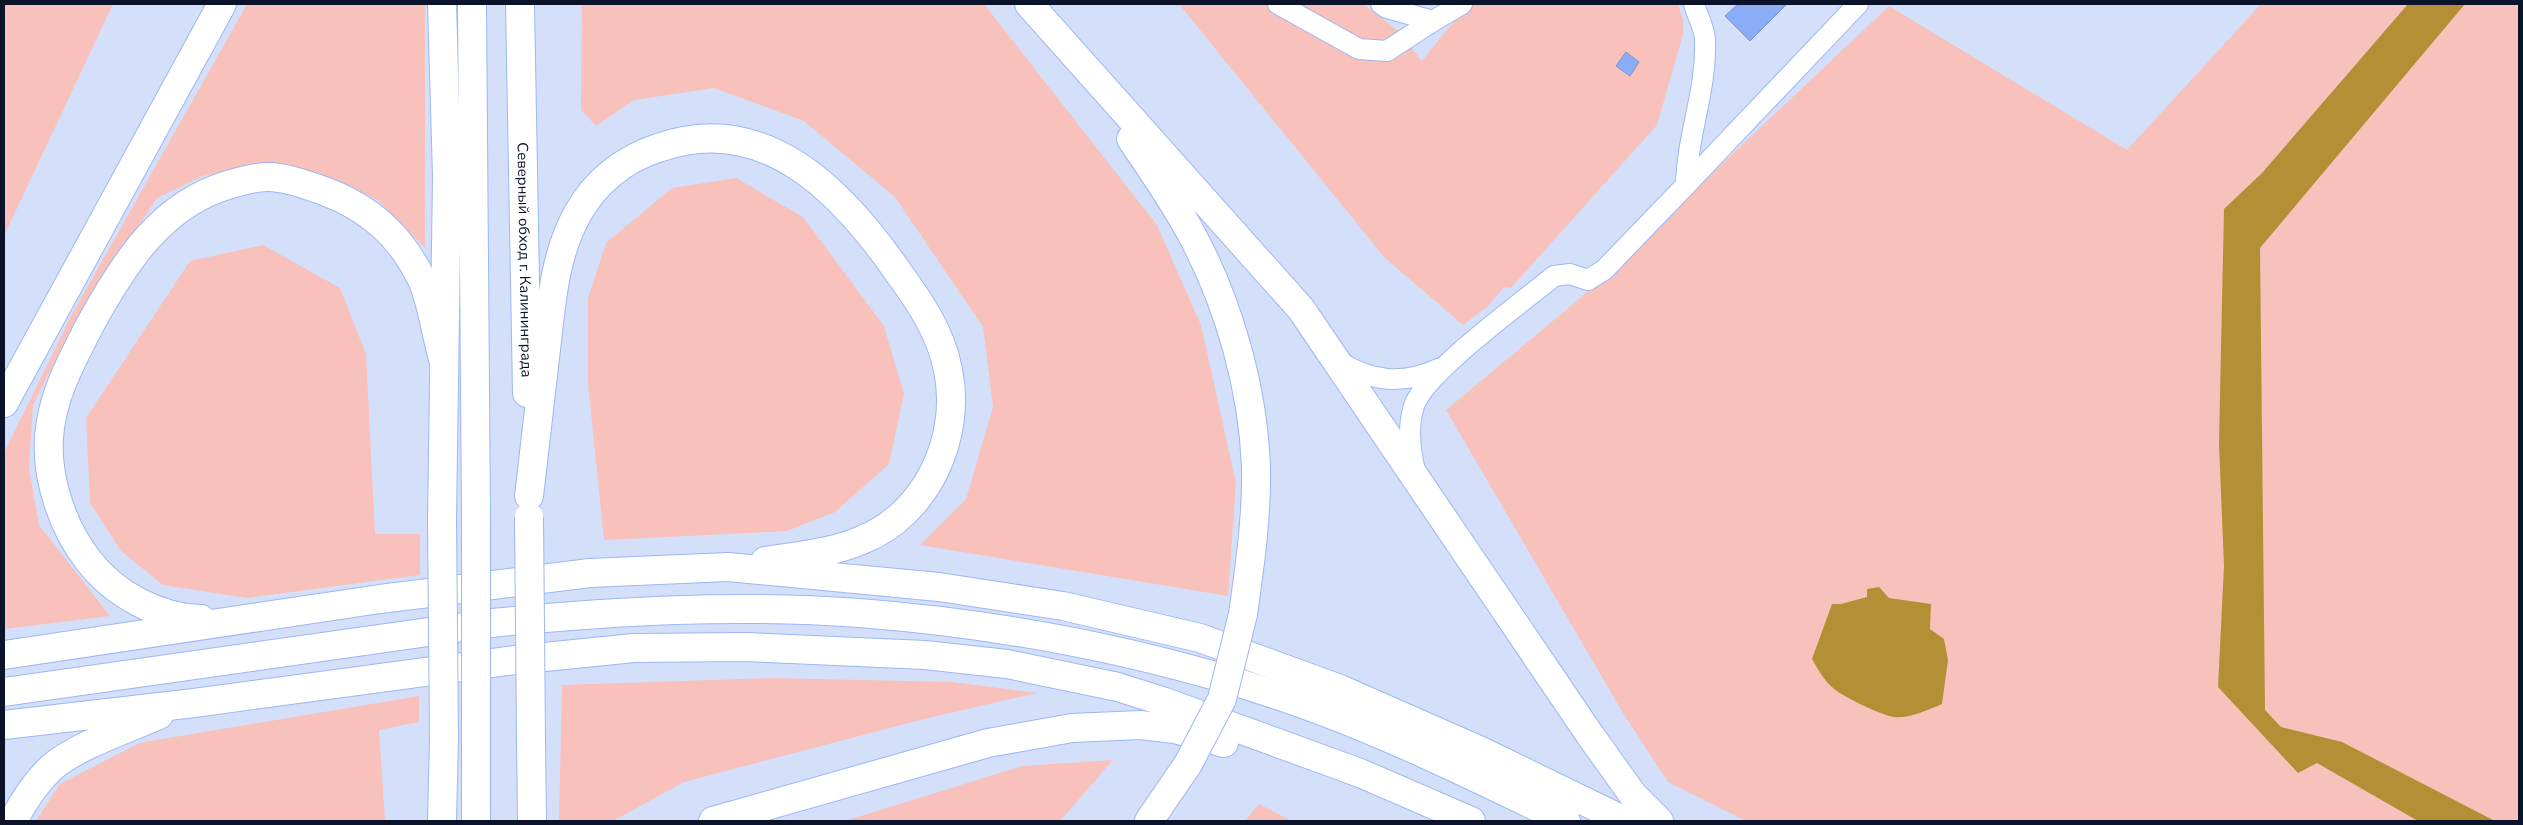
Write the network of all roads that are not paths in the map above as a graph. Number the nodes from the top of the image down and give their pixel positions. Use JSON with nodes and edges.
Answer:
{"nodes":[{"id":1,"x":222,"y":4,"type":"edge"},
{"id":2,"x":442,"y":4,"type":"edge"},
{"id":3,"x":472,"y":4,"type":"edge"},
{"id":4,"x":520,"y":4,"type":"edge"},
{"id":5,"x":1029,"y":4,"type":"edge"},
{"id":6,"x":1278,"y":4,"type":"edge"},
{"id":7,"x":1382,"y":4,"type":"edge"},
{"id":8,"x":1462,"y":4,"type":"edge"},
{"id":9,"x":1694,"y":4,"type":"edge"},
{"id":10,"x":1858,"y":4,"type":"edge"},
{"id":11,"x":1433,"y":21,"type":"junction"},
{"id":12,"x":1082,"y":65,"type":"junction"},
{"id":13,"x":1686,"y":185,"type":"junction"},
{"id":14,"x":443,"y":359,"type":"junction"},
{"id":15,"x":1336,"y":360,"type":"junction"},
{"id":16,"x":1444,"y":366,"type":"junction"},
{"id":17,"x":4,"y":403,"type":"edge"},
{"id":18,"x":1416,"y":477,"type":"junction"},
{"id":19,"x":529,"y":507,"type":"junction"},
{"id":20,"x":728,"y":567,"type":"junction"},
{"id":21,"x":248,"y":620,"type":"junction"},
{"id":22,"x":4,"y":655,"type":"edge"},
{"id":23,"x":4,"y":692,"type":"edge"},
{"id":24,"x":182,"y":704,"type":"junction"},
{"id":25,"x":4,"y":725,"type":"edge"},
{"id":26,"x":1360,"y":773,"type":"junction"},
{"id":27,"x":13,"y":821,"type":"edge"},
{"id":28,"x":442,"y":821,"type":"edge"},
{"id":29,"x":476,"y":821,"type":"edge"},
{"id":30,"x":532,"y":821,"type":"edge"},
{"id":31,"x":713,"y":821,"type":"edge"},
{"id":32,"x":1149,"y":821,"type":"edge"},
{"id":33,"x":1471,"y":821,"type":"edge"},
{"id":34,"x":1566,"y":821,"type":"edge"},
{"id":35,"x":1626,"y":821,"type":"edge"},
{"id":36,"x":1659,"y":821,"type":"edge"}],
"edges":[{"from":1,"to":17,"type":"highway"},
{"from":2,"to":14,"type":"highway"},
{"from":3,"to":29,"type":"highway","bridge":true},
{"from":4,"to":19,"type":"highway","name":"Северный обход г. Калининграда"},
{"from":5,"to":12,"type":"highway"},
{"from":6,"to":11,"type":"street"},
{"from":7,"to":11,"type":"street"},
{"from":8,"to":11,"type":"street"},
{"from":9,"to":13,"type":"street"},
{"from":10,"to":13,"type":"street"},
{"from":12,"to":15,"type":"highway"},
{"from":12,"to":32,"type":"highway","bridge":true},
{"from":13,"to":16,"type":"street"},
{"from":14,"to":21,"type":"highway"},
{"from":14,"to":28,"type":"highway","bridge":true},
{"from":15,"to":16,"type":"street"},
{"from":15,"to":18,"type":"highway"},
{"from":16,"to":18,"type":"street"},
{"from":18,"to":36,"type":"highway"},
{"from":19,"to":20,"type":"highway"},
{"from":19,"to":30,"type":"highway","bridge":true},
{"from":20,"to":21,"type":"highway"},
{"from":20,"to":35,"type":"highway"},
{"from":21,"to":22,"type":"highway"},
{"from":23,"to":34,"type":"highway"},
{"from":24,"to":25,"type":"highway"},
{"from":24,"to":26,"type":"highway"},
{"from":24,"to":27,"type":"highway"},
{"from":26,"to":31,"type":"highway"},
{"from":26,"to":33,"type":"highway"}]}
